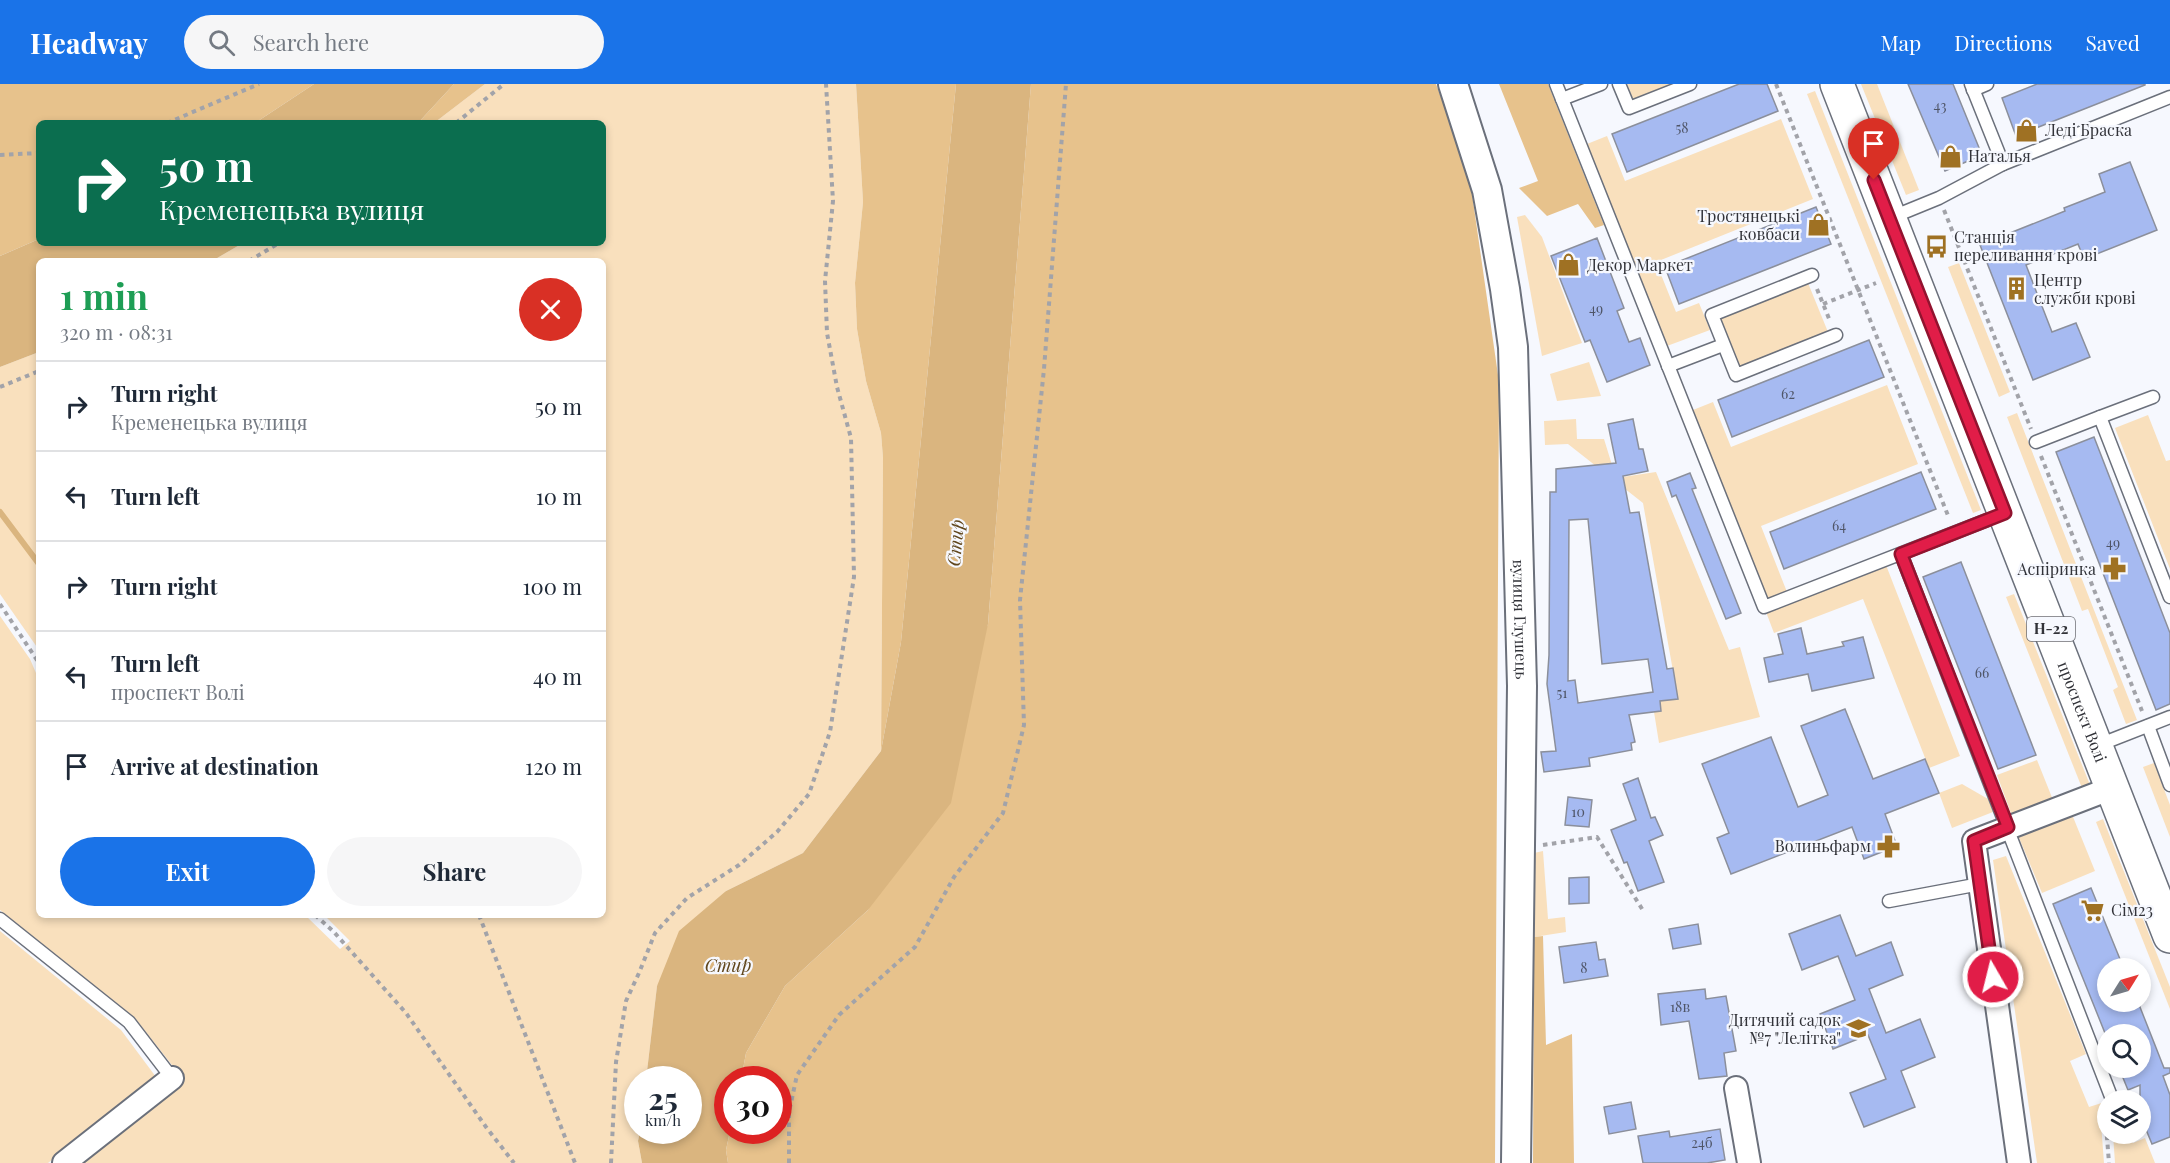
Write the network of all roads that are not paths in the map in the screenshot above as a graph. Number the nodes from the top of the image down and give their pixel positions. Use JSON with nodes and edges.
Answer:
{"nodes":[{"id":1,"x":1453,"y":84,"type":"edge"},
{"id":2,"x":1556,"y":84,"type":"edge"},
{"id":3,"x":1601,"y":84,"type":"edge"},
{"id":4,"x":1619,"y":84,"type":"edge"},
{"id":5,"x":1690,"y":84,"type":"edge"},
{"id":6,"x":1836,"y":84,"type":"edge"},
{"id":7,"x":1987,"y":84,"type":"edge"},
{"id":8,"x":1972,"y":87,"type":"edge"},
{"id":9,"x":2170,"y":97,"type":"edge"},
{"id":10,"x":1562,"y":99,"type":"junction"},
{"id":11,"x":2003,"y":164,"type":"junction"},
{"id":12,"x":1889,"y":219,"type":"junction"},
{"id":13,"x":1812,"y":275,"type":"dead end"},
{"id":14,"x":1836,"y":336,"type":"dead end"},
{"id":15,"x":1723,"y":345,"type":"junction"},
{"id":16,"x":1668,"y":366,"type":"junction"},
{"id":17,"x":2153,"y":397,"type":"dead end"},
{"id":18,"x":2100,"y":417,"type":"junction"},
{"id":19,"x":2036,"y":442,"type":"road end"},
{"id":20,"x":2005,"y":513,"type":"junction"},
{"id":21,"x":1901,"y":554,"type":"junction"},
{"id":22,"x":2170,"y":597,"type":"edge"},
{"id":23,"x":2170,"y":717,"type":"edge"},
{"id":24,"x":2148,"y":726,"type":"junction"},
{"id":25,"x":2097,"y":746,"type":"junction"},
{"id":26,"x":2170,"y":785,"type":"edge"},
{"id":27,"x":2112,"y":788,"type":"junction"},
{"id":28,"x":2008,"y":827,"type":"junction"},
{"id":29,"x":1980,"y":884,"type":"junction"},
{"id":30,"x":1889,"y":901,"type":"dead end"},
{"id":31,"x":0,"y":919,"type":"edge"},
{"id":32,"x":2170,"y":936,"type":"edge"},
{"id":33,"x":172,"y":1078,"type":"joint"},
{"id":34,"x":1736,"y":1088,"type":"dead end"},
{"id":35,"x":2109,"y":1090,"type":"edge"},
{"id":36,"x":64,"y":1163,"type":"edge"},
{"id":37,"x":1516,"y":1163,"type":"edge"},
{"id":38,"x":1749,"y":1163,"type":"edge"},
{"id":39,"x":2019,"y":1163,"type":"edge"}],
"edges":[{"from":1,"to":37,"type":"street","name":"вулиця Глушець"},
{"from":2,"to":10,"type":"lane"},
{"from":3,"to":10,"type":"lane"},
{"from":4,"to":5,"type":"lane"},
{"from":6,"to":12,"type":"main road","name":"проспект Волі","number":"Н-22"},
{"from":7,"to":8,"type":"lane"},
{"from":8,"to":11,"type":"lane"},
{"from":9,"to":11,"type":"lane"},
{"from":10,"to":16,"type":"lane"},
{"from":11,"to":12,"type":"lane"},
{"from":12,"to":20,"type":"main road","name":"проспект Волі","number":"Н-22"},
{"from":13,"to":15,"type":"lane"},
{"from":14,"to":15,"type":"lane"},
{"from":15,"to":16,"type":"lane"},
{"from":16,"to":21,"type":"lane"},
{"from":17,"to":18,"type":"lane"},
{"from":18,"to":19,"type":"lane"},
{"from":18,"to":22,"type":"lane"},
{"from":20,"to":21,"type":"lane"},
{"from":20,"to":25,"type":"main road","name":"проспект Волі","number":"Н-22"},
{"from":21,"to":28,"type":"lane"},
{"from":23,"to":24,"type":"lane"},
{"from":24,"to":25,"type":"lane"},
{"from":24,"to":26,"type":"lane"},
{"from":25,"to":27,"type":"main road","name":"проспект Волі","number":"Н-22"},
{"from":27,"to":28,"type":"street"},
{"from":27,"to":32,"type":"main road","name":"проспект Волі","number":"Н-22"},
{"from":28,"to":29,"type":"street"},
{"from":28,"to":35,"type":"lane"},
{"from":29,"to":30,"type":"lane"},
{"from":29,"to":39,"type":"street"},
{"from":31,"to":33,"type":"lane"},
{"from":33,"to":36,"type":"street"},
{"from":34,"to":38,"type":"street"}]}
